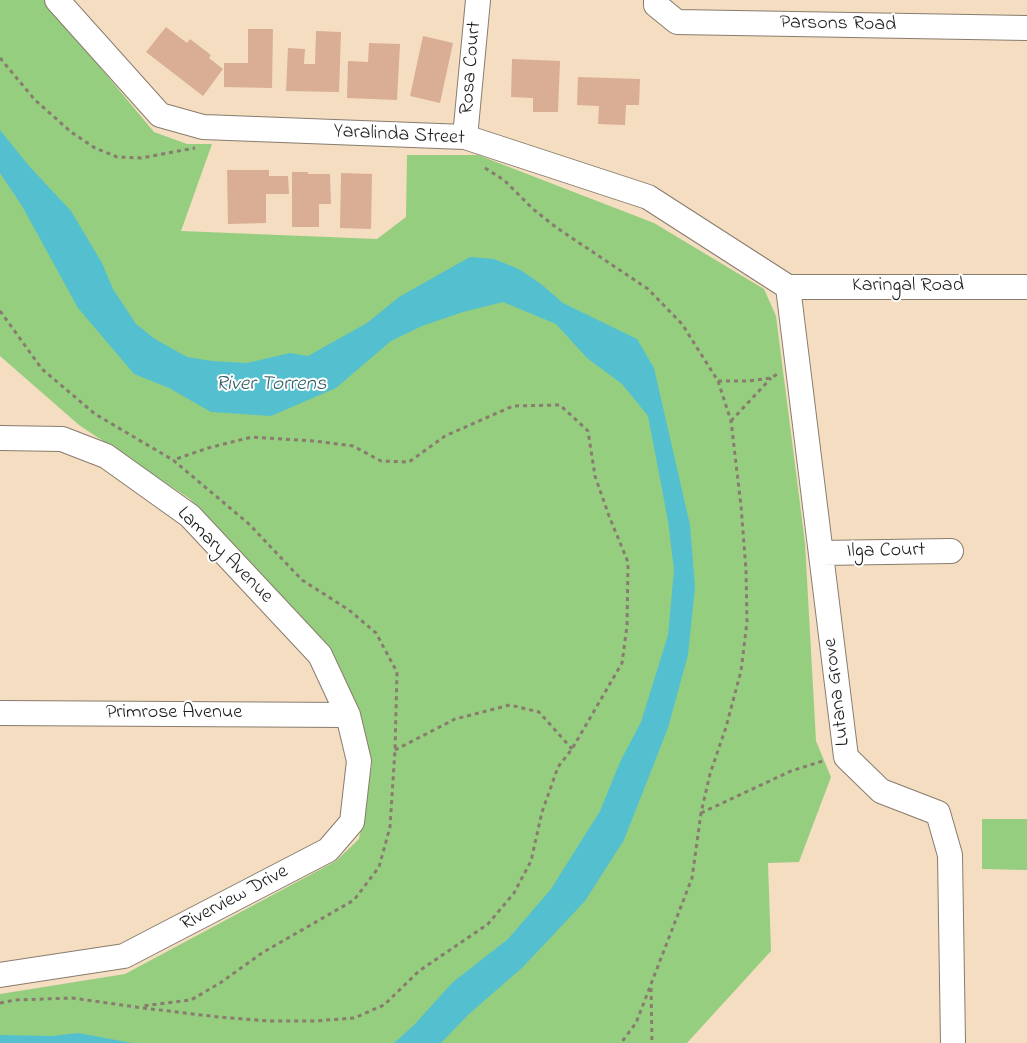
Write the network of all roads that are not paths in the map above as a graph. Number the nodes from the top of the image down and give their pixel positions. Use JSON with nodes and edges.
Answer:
{"nodes":[{"id":1,"x":57,"y":0,"type":"edge"},
{"id":2,"x":478,"y":0,"type":"edge"},
{"id":3,"x":656,"y":2,"type":"edge"},
{"id":4,"x":1027,"y":28,"type":"edge"},
{"id":5,"x":465,"y":137,"type":"junction"},
{"id":6,"x":788,"y":287,"type":"junction"},
{"id":7,"x":1027,"y":287,"type":"edge"},
{"id":8,"x":0,"y":438,"type":"edge"},
{"id":9,"x":951,"y":551,"type":"dead end"},
{"id":10,"x":821,"y":553,"type":"junction"},
{"id":11,"x":0,"y":713,"type":"edge"},
{"id":12,"x":348,"y":715,"type":"junction"},
{"id":13,"x":0,"y":975,"type":"edge"},
{"id":14,"x":953,"y":1043,"type":"edge"}],
"edges":[{"from":1,"to":5,"type":"street","name":"Yaralinda Street"},
{"from":2,"to":5,"type":"street","name":"Rosa Court"},
{"from":3,"to":4,"type":"street","name":"Parsons Road"},
{"from":5,"to":6,"type":"street","name":"Yaralinda Street"},
{"from":6,"to":7,"type":"street","name":"Karingal Road"},
{"from":6,"to":10,"type":"street","name":"Lutana Grove"},
{"from":8,"to":12,"type":"street","name":"Lamary Avenue"},
{"from":9,"to":10,"type":"street","name":"Ilga Court"},
{"from":10,"to":14,"type":"street","name":"Lutana Grove"},
{"from":11,"to":12,"type":"street","name":"Primrose Avenue"},
{"from":12,"to":13,"type":"street","name":"Riverview Drive"}]}
